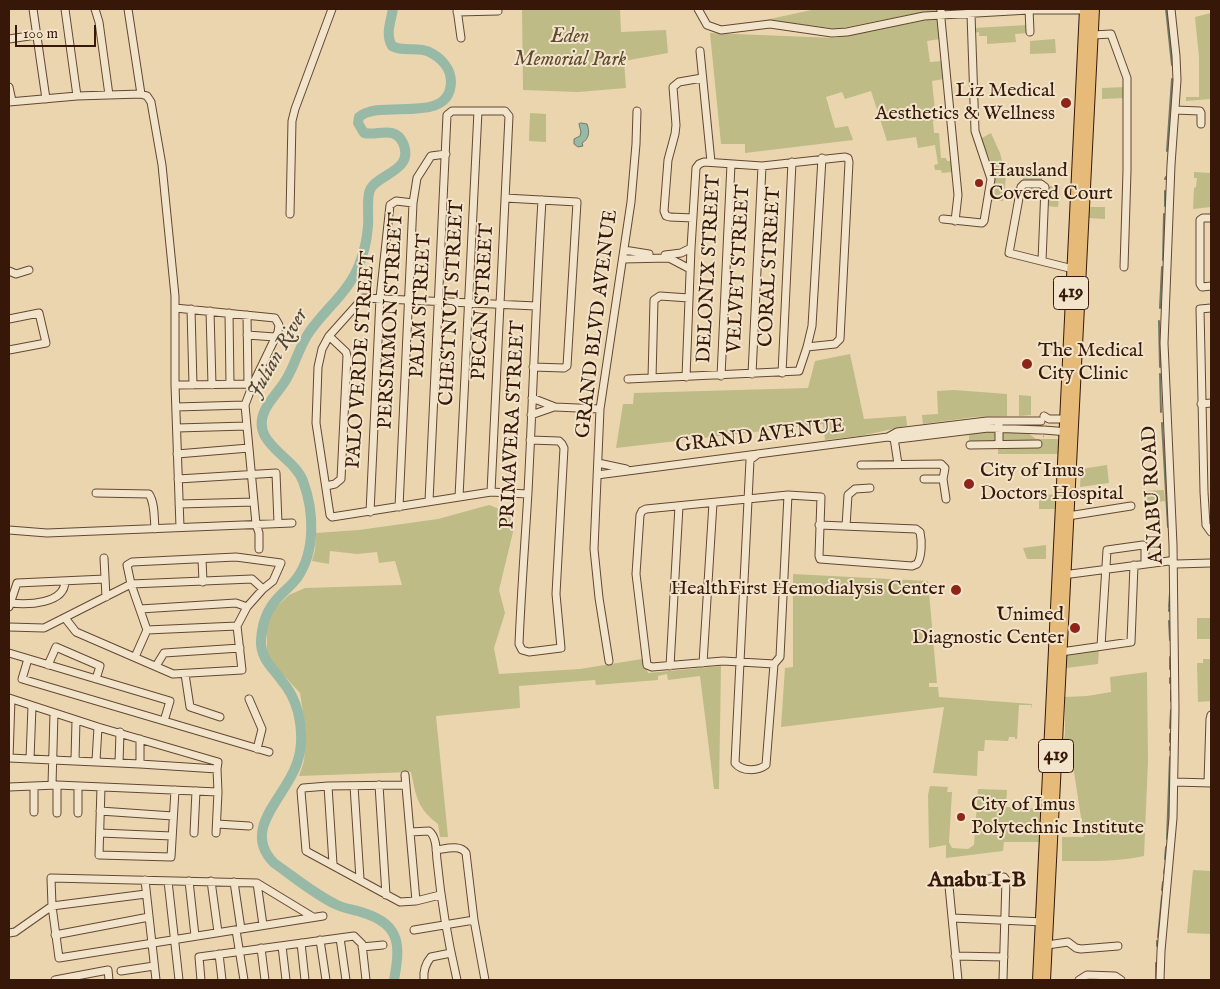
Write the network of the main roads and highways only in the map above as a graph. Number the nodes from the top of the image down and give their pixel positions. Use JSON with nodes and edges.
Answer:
{"nodes":[{"id":1,"x":1089,"y":9,"type":"edge"},
{"id":2,"x":1069,"y":432,"type":"junction"},
{"id":3,"x":1062,"y":575,"type":"junction"},
{"id":4,"x":1046,"y":876,"type":"junction"},
{"id":5,"x":1044,"y":922,"type":"junction"},
{"id":6,"x":1038,"y":980,"type":"edge"},
{"id":7,"x":1045,"y":980,"type":"edge"}],
"edges":[{"from":1,"to":2,"type":"highway","number":"419"},
{"from":1,"to":2,"type":"highway","number":"419"},
{"from":2,"to":3,"type":"highway","number":"419"},
{"from":2,"to":3,"type":"highway","number":"419"},
{"from":3,"to":4,"type":"highway","number":"419"},
{"from":3,"to":4,"type":"highway","number":"419"},
{"from":4,"to":5,"type":"highway","number":"419"},
{"from":5,"to":6,"type":"highway","number":"419"},
{"from":5,"to":7,"type":"highway","number":"419"}]}
